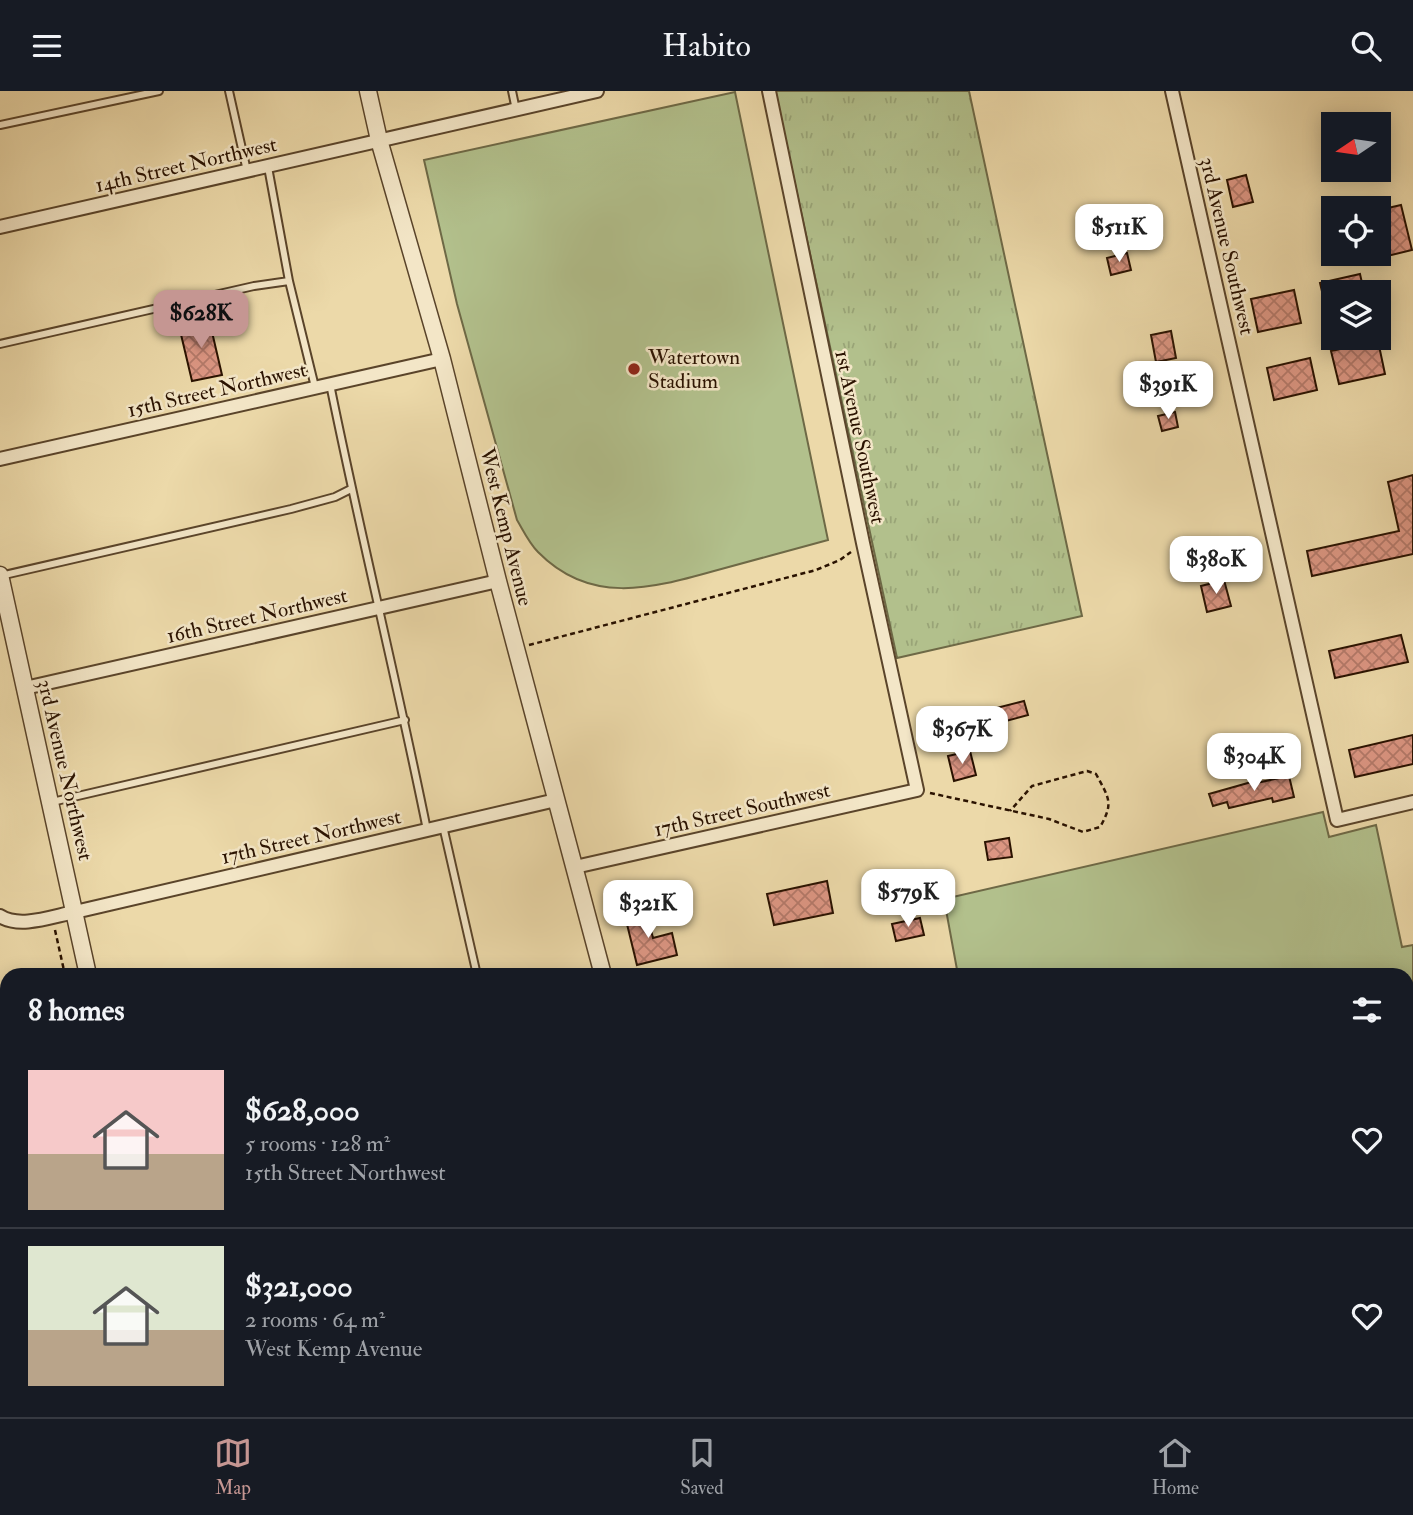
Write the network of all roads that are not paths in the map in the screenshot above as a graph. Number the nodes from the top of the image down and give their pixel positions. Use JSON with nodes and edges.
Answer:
{"nodes":[{"id":1,"x":159,"y":91,"type":"edge"},
{"id":2,"x":229,"y":91,"type":"edge"},
{"id":3,"x":368,"y":91,"type":"edge"},
{"id":4,"x":512,"y":91,"type":"edge"},
{"id":5,"x":597,"y":91,"type":"edge"},
{"id":6,"x":769,"y":91,"type":"edge"},
{"id":7,"x":1172,"y":91,"type":"edge"},
{"id":8,"x":516,"y":110,"type":"junction"},
{"id":9,"x":0,"y":125,"type":"edge"},
{"id":10,"x":380,"y":140,"type":"junction"},
{"id":11,"x":268,"y":167,"type":"junction"},
{"id":12,"x":247,"y":171,"type":"junction"},
{"id":13,"x":0,"y":226,"type":"edge"},
{"id":14,"x":289,"y":281,"type":"junction"},
{"id":15,"x":0,"y":344,"type":"edge"},
{"id":16,"x":442,"y":359,"type":"junction"},
{"id":17,"x":330,"y":384,"type":"junction"},
{"id":18,"x":316,"y":388,"type":"junction"},
{"id":19,"x":0,"y":459,"type":"edge"},
{"id":20,"x":352,"y":489,"type":"junction"},
{"id":21,"x":0,"y":576,"type":"edge"},
{"id":22,"x":498,"y":581,"type":"junction"},
{"id":23,"x":380,"y":608,"type":"junction"},
{"id":24,"x":25,"y":688,"type":"junction"},
{"id":25,"x":405,"y":720,"type":"junction"},
{"id":26,"x":917,"y":790,"type":"joint"},
{"id":27,"x":555,"y":800,"type":"junction"},
{"id":28,"x":50,"y":802,"type":"junction"},
{"id":29,"x":1413,"y":802,"type":"edge"},
{"id":30,"x":443,"y":826,"type":"junction"},
{"id":31,"x":426,"y":830,"type":"junction"},
{"id":32,"x":575,"y":867,"type":"junction"},
{"id":33,"x":75,"y":912,"type":"junction"},
{"id":34,"x":0,"y":916,"type":"edge"},
{"id":35,"x":87,"y":968,"type":"edge"},
{"id":36,"x":475,"y":968,"type":"edge"},
{"id":37,"x":601,"y":968,"type":"edge"}],
"edges":[{"from":1,"to":9,"type":"lane"},
{"from":2,"to":12,"type":"lane"},
{"from":3,"to":10,"type":"street","name":"West Kemp Avenue"},
{"from":4,"to":8,"type":"lane"},
{"from":5,"to":8,"type":"street","name":"14th Street Northwest"},
{"from":6,"to":26,"type":"street","name":"1st Avenue Southwest"},
{"from":7,"to":29,"type":"street","name":"3rd Avenue Southwest"},
{"from":8,"to":10,"type":"street","name":"14th Street Northwest"},
{"from":10,"to":11,"type":"street","name":"14th Street Northwest"},
{"from":10,"to":16,"type":"street","name":"West Kemp Avenue"},
{"from":11,"to":12,"type":"street","name":"14th Street Northwest"},
{"from":11,"to":14,"type":"lane"},
{"from":12,"to":13,"type":"street","name":"14th Street Northwest"},
{"from":14,"to":15,"type":"lane"},
{"from":14,"to":18,"type":"lane"},
{"from":16,"to":17,"type":"street","name":"15th Street Northwest"},
{"from":16,"to":22,"type":"street","name":"West Kemp Avenue"},
{"from":17,"to":18,"type":"street","name":"15th Street Northwest"},
{"from":17,"to":20,"type":"lane"},
{"from":18,"to":19,"type":"street","name":"15th Street Northwest"},
{"from":20,"to":21,"type":"lane"},
{"from":20,"to":23,"type":"lane"},
{"from":21,"to":24,"type":"street","name":"3rd Avenue Northwest"},
{"from":22,"to":23,"type":"street","name":"16th Street Northwest"},
{"from":22,"to":27,"type":"street","name":"West Kemp Avenue"},
{"from":23,"to":24,"type":"street","name":"16th Street Northwest"},
{"from":23,"to":25,"type":"lane"},
{"from":24,"to":28,"type":"street","name":"3rd Avenue Northwest"},
{"from":25,"to":28,"type":"lane"},
{"from":25,"to":31,"type":"lane"},
{"from":26,"to":32,"type":"street","name":"17th Street Southwest"},
{"from":27,"to":30,"type":"street","name":"17th Street Northwest"},
{"from":27,"to":32,"type":"street","name":"West Kemp Avenue"},
{"from":28,"to":33,"type":"street","name":"3rd Avenue Northwest"},
{"from":30,"to":31,"type":"street","name":"17th Street Northwest"},
{"from":30,"to":36,"type":"lane"},
{"from":31,"to":33,"type":"street","name":"17th Street Northwest"},
{"from":32,"to":37,"type":"street","name":"West Kemp Avenue"},
{"from":33,"to":34,"type":"street","name":"17th Street Northwest"},
{"from":33,"to":35,"type":"street","name":"3rd Avenue Northwest"}]}
